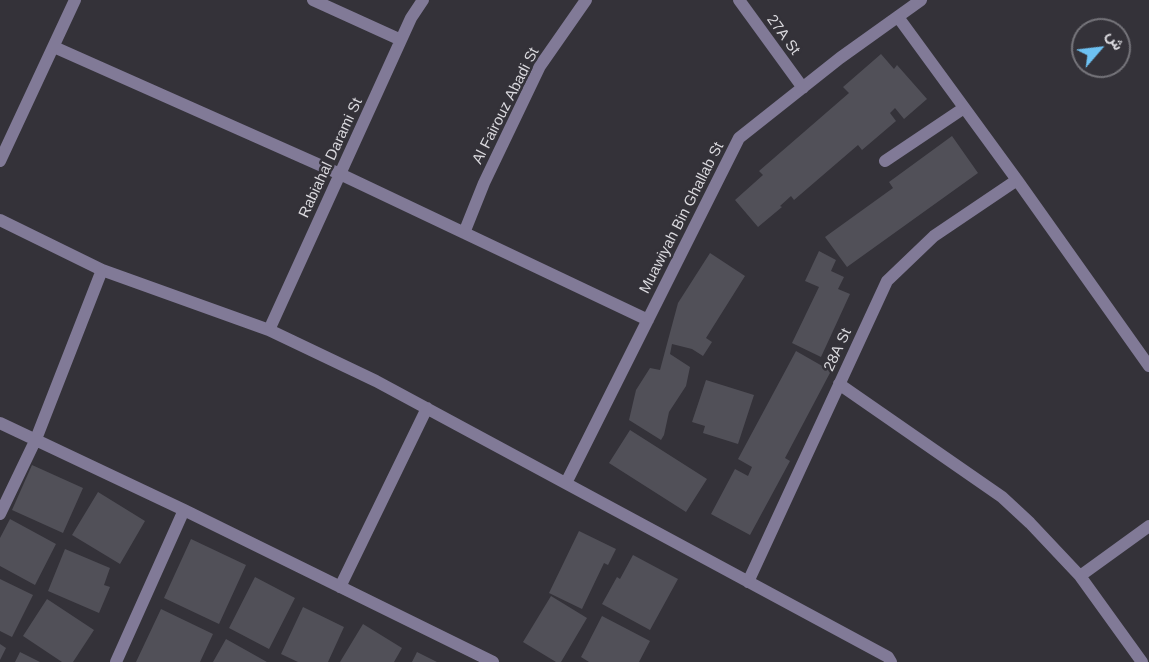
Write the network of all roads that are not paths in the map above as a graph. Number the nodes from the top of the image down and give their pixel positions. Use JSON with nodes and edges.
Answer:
{"nodes":[{"id":1,"x":75,"y":0,"type":"edge"},
{"id":2,"x":313,"y":0,"type":"edge"},
{"id":3,"x":423,"y":0,"type":"edge"},
{"id":4,"x":586,"y":0,"type":"edge"},
{"id":5,"x":739,"y":0,"type":"edge"},
{"id":6,"x":921,"y":0,"type":"edge"},
{"id":7,"x":898,"y":17,"type":"junction"},
{"id":8,"x":401,"y":40,"type":"junction"},
{"id":9,"x":54,"y":47,"type":"junction"},
{"id":10,"x":803,"y":88,"type":"junction"},
{"id":11,"x":964,"y":108,"type":"junction"},
{"id":12,"x":0,"y":161,"type":"edge"},
{"id":13,"x":885,"y":161,"type":"dead end"},
{"id":14,"x":340,"y":174,"type":"junction"},
{"id":15,"x":1017,"y":180,"type":"junction"},
{"id":16,"x":0,"y":220,"type":"edge"},
{"id":17,"x":464,"y":232,"type":"junction"},
{"id":18,"x":102,"y":270,"type":"junction"},
{"id":19,"x":648,"y":320,"type":"junction"},
{"id":20,"x":268,"y":330,"type":"junction"},
{"id":21,"x":1149,"y":366,"type":"edge"},
{"id":22,"x":839,"y":384,"type":"junction"},
{"id":23,"x":427,"y":408,"type":"junction"},
{"id":24,"x":0,"y":423,"type":"edge"},
{"id":25,"x":36,"y":439,"type":"junction"},
{"id":26,"x":566,"y":483,"type":"junction"},
{"id":27,"x":184,"y":510,"type":"junction"},
{"id":28,"x":0,"y":514,"type":"edge"},
{"id":29,"x":1149,"y":526,"type":"edge"},
{"id":30,"x":1080,"y":576,"type":"junction"},
{"id":31,"x":748,"y":582,"type":"junction"},
{"id":32,"x":340,"y":587,"type":"junction"},
{"id":33,"x":122,"y":660,"type":"edge"},
{"id":34,"x":493,"y":662,"type":"edge"},
{"id":35,"x":891,"y":662,"type":"edge"},
{"id":36,"x":1142,"y":662,"type":"edge"}],
"edges":[{"from":1,"to":9,"type":"street"},
{"from":2,"to":8,"type":"street"},
{"from":3,"to":8,"type":"street","name":"Rabiahal Darami St"},
{"from":4,"to":17,"type":"street","name":"Al Fairouz Abadi St"},
{"from":5,"to":10,"type":"street","name":"27A St"},
{"from":6,"to":7,"type":"street","name":"Muawiyah Bin Ghallab St"},
{"from":7,"to":10,"type":"street","name":"Muawiyah Bin Ghallab St"},
{"from":7,"to":11,"type":"street"},
{"from":8,"to":14,"type":"street","name":"Rabiahal Darami St"},
{"from":9,"to":12,"type":"street"},
{"from":9,"to":14,"type":"street"},
{"from":10,"to":19,"type":"street","name":"Muawiyah Bin Ghallab St"},
{"from":11,"to":13,"type":"street"},
{"from":11,"to":15,"type":"street"},
{"from":14,"to":17,"type":"street"},
{"from":14,"to":20,"type":"street","name":"Rabiahal Darami St"},
{"from":15,"to":21,"type":"street"},
{"from":15,"to":22,"type":"street","name":"28A St"},
{"from":16,"to":18,"type":"street"},
{"from":17,"to":19,"type":"street"},
{"from":18,"to":20,"type":"street"},
{"from":18,"to":25,"type":"street"},
{"from":19,"to":26,"type":"street","name":"Muawiyah Bin Ghallab St"},
{"from":20,"to":23,"type":"street"},
{"from":22,"to":30,"type":"street"},
{"from":22,"to":31,"type":"street","name":"28A St"},
{"from":23,"to":26,"type":"street"},
{"from":23,"to":32,"type":"street"},
{"from":24,"to":25,"type":"street"},
{"from":25,"to":27,"type":"street"},
{"from":25,"to":28,"type":"street"},
{"from":26,"to":31,"type":"street"},
{"from":27,"to":32,"type":"street"},
{"from":27,"to":33,"type":"street"},
{"from":29,"to":30,"type":"street"},
{"from":30,"to":36,"type":"street"},
{"from":31,"to":35,"type":"street"},
{"from":32,"to":34,"type":"street"}]}
